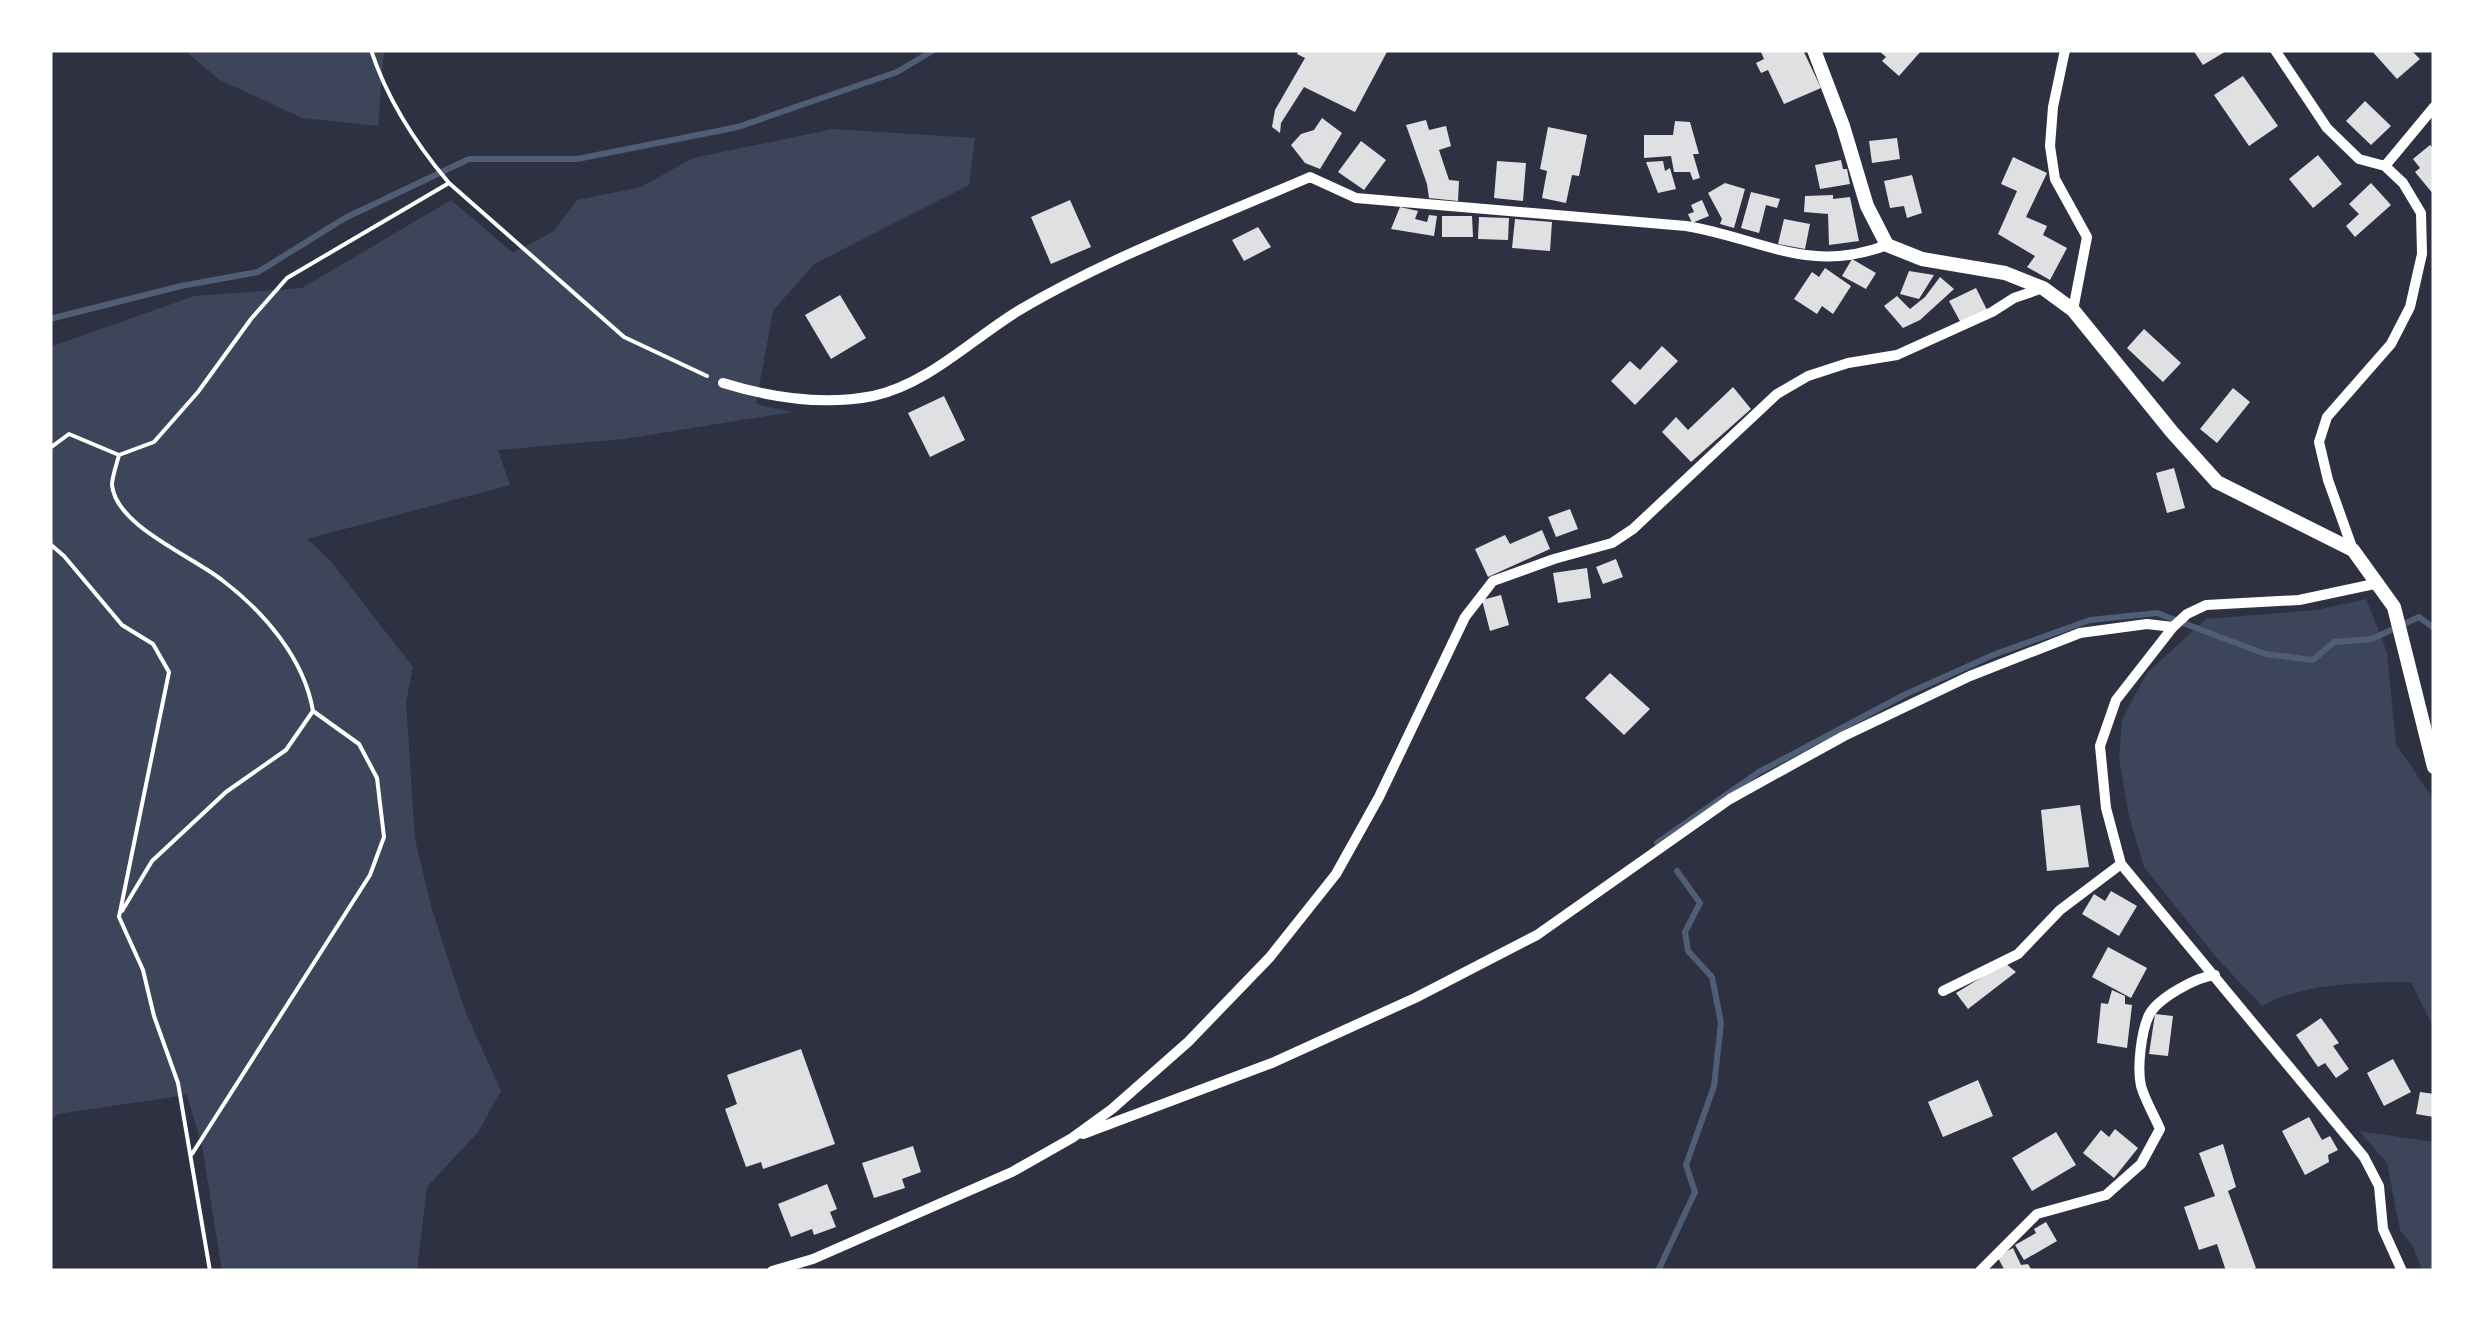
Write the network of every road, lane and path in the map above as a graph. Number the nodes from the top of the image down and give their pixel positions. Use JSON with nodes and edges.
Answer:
{"nodes":[{"id":1,"x":370,"y":50,"type":"edge"},
{"id":2,"x":1814,"y":50,"type":"edge"},
{"id":3,"x":2065,"y":50,"type":"edge"},
{"id":4,"x":2275,"y":50,"type":"edge"},
{"id":5,"x":2434,"y":107,"type":"edge"},
{"id":6,"x":2385,"y":166,"type":"junction"},
{"id":7,"x":449,"y":183,"type":"junction"},
{"id":8,"x":1887,"y":245,"type":"junction"},
{"id":9,"x":2043,"y":288,"type":"junction"},
{"id":10,"x":2073,"y":310,"type":"junction"},
{"id":11,"x":723,"y":383,"type":"joint"},
{"id":12,"x":50,"y":448,"type":"edge"},
{"id":13,"x":119,"y":455,"type":"junction"},
{"id":14,"x":50,"y":544,"type":"edge"},
{"id":15,"x":2353,"y":550,"type":"junction"},
{"id":16,"x":2379,"y":583,"type":"junction"},
{"id":17,"x":2173,"y":626,"type":"junction"},
{"id":18,"x":313,"y":711,"type":"junction"},
{"id":19,"x":2434,"y":767,"type":"edge"},
{"id":20,"x":2121,"y":864,"type":"junction"},
{"id":21,"x":119,"y":917,"type":"junction"},
{"id":22,"x":2214,"y":976,"type":"junction"},
{"id":23,"x":1943,"y":991,"type":"dead end"},
{"id":24,"x":1072,"y":1138,"type":"junction"},
{"id":25,"x":192,"y":1154,"type":"junction"},
{"id":26,"x":210,"y":1271,"type":"edge"},
{"id":27,"x":772,"y":1271,"type":"edge"},
{"id":28,"x":1980,"y":1271,"type":"edge"},
{"id":29,"x":2402,"y":1271,"type":"edge"}],
"edges":[{"from":1,"to":7,"type":"path"},
{"from":2,"to":8,"type":"street"},
{"from":3,"to":10,"type":"street"},
{"from":4,"to":6,"type":"street"},
{"from":5,"to":6,"type":"street"},
{"from":6,"to":15,"type":"street"},
{"from":7,"to":11,"type":"path"},
{"from":7,"to":13,"type":"path"},
{"from":8,"to":9,"type":"street"},
{"from":8,"to":11,"type":"street"},
{"from":9,"to":10,"type":"street"},
{"from":9,"to":24,"type":"street"},
{"from":10,"to":15,"type":"street"},
{"from":12,"to":13,"type":"path"},
{"from":13,"to":18,"type":"path"},
{"from":14,"to":21,"type":"path"},
{"from":15,"to":16,"type":"street"},
{"from":16,"to":17,"type":"street"},
{"from":16,"to":19,"type":"street"},
{"from":17,"to":20,"type":"street"},
{"from":17,"to":24,"type":"street"},
{"from":18,"to":21,"type":"path"},
{"from":18,"to":25,"type":"path"},
{"from":20,"to":22,"type":"street"},
{"from":20,"to":23,"type":"street"},
{"from":21,"to":25,"type":"path"},
{"from":22,"to":28,"type":"street"},
{"from":22,"to":29,"type":"street"},
{"from":24,"to":27,"type":"street"},
{"from":25,"to":26,"type":"path"}]}
